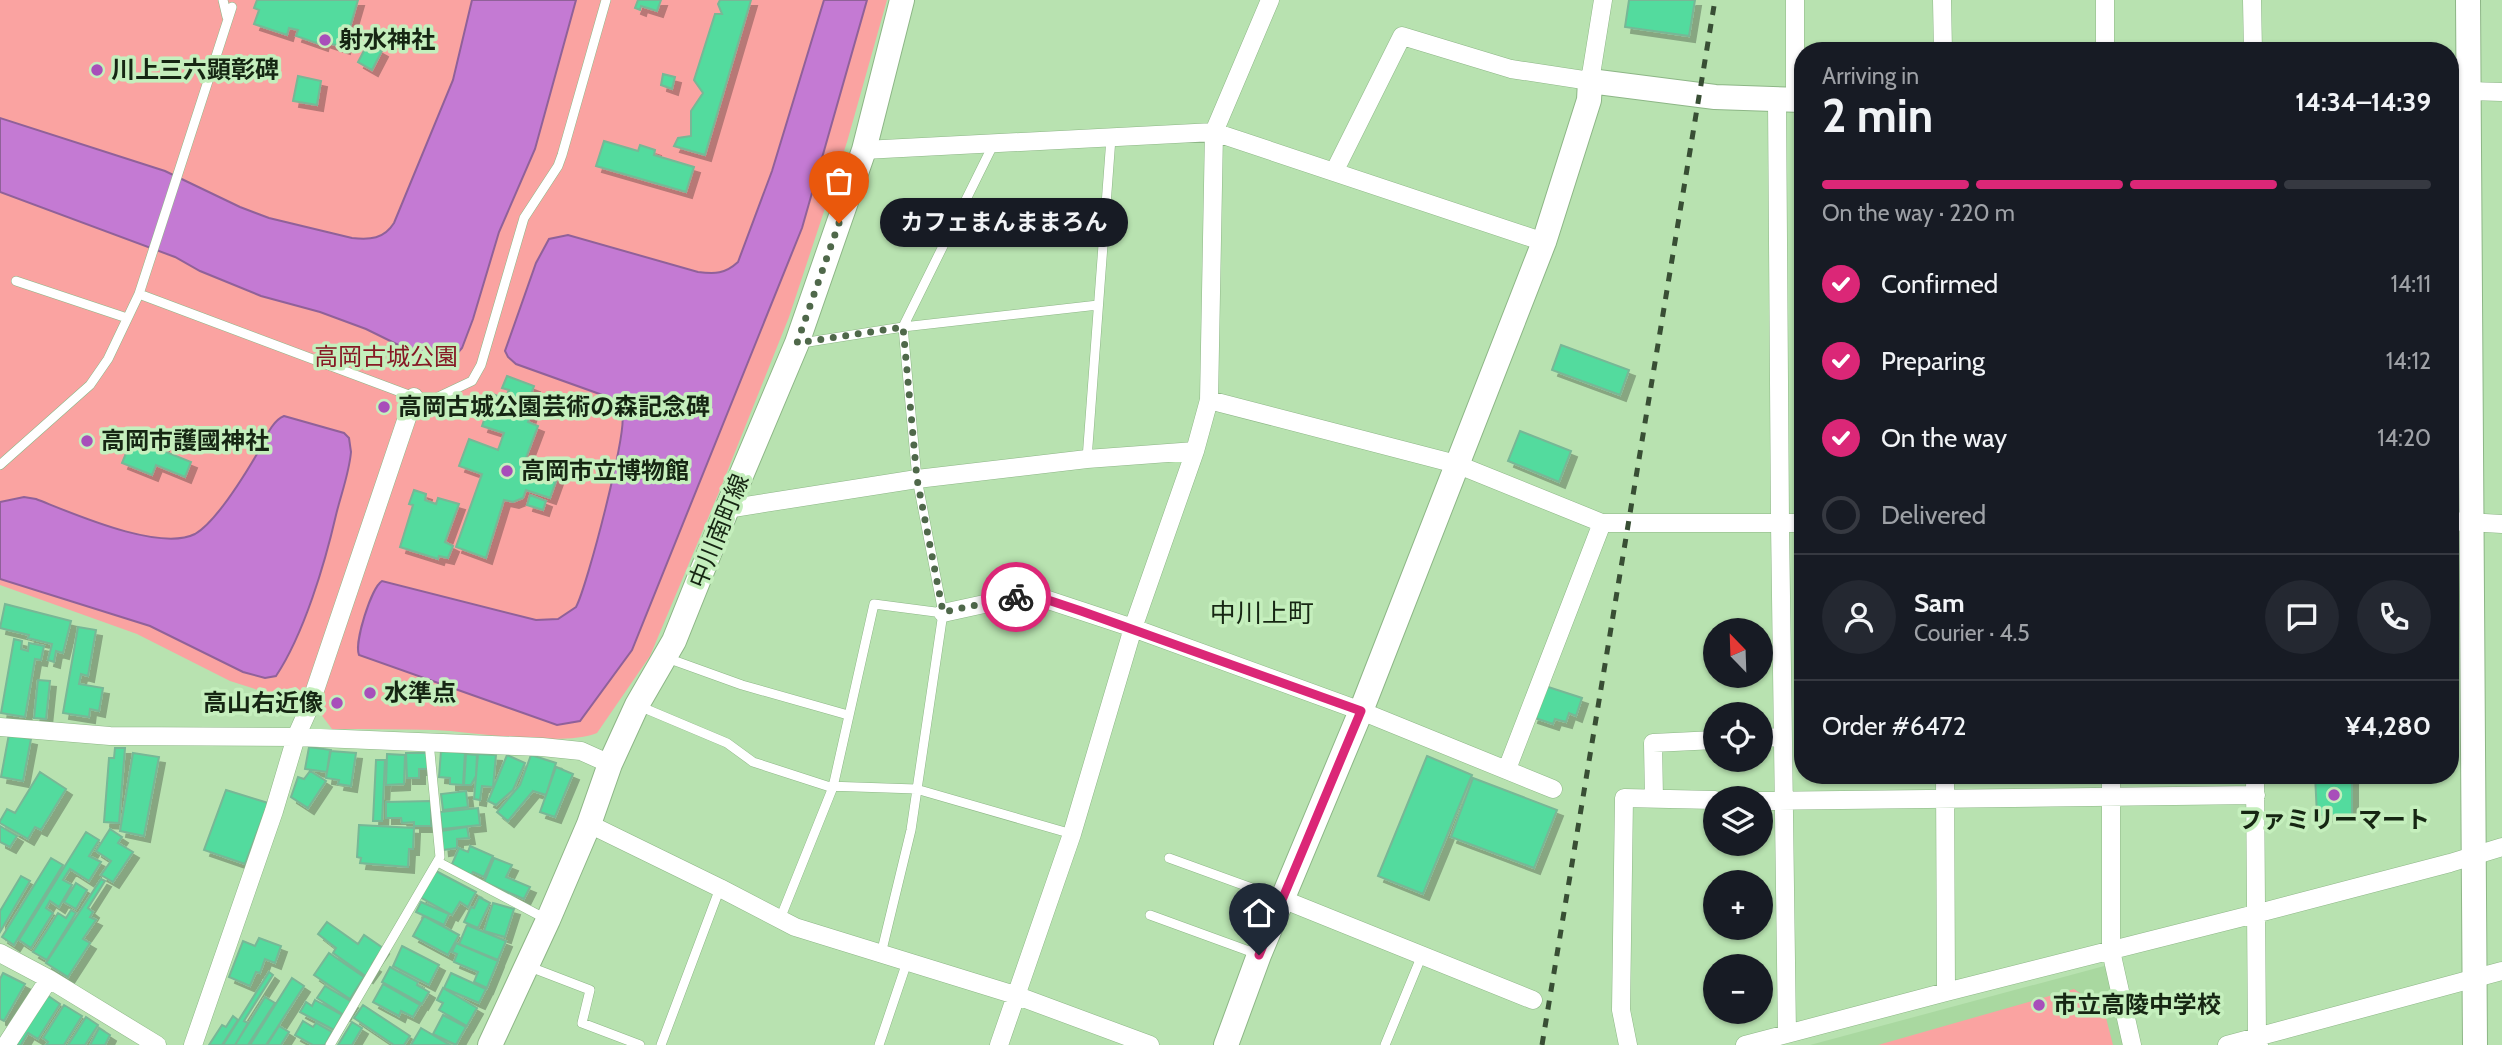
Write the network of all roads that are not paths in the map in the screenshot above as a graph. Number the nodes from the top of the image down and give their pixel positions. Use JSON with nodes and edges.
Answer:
{"nodes":[{"id":1,"x":223,"y":0,"type":"edge"},
{"id":2,"x":606,"y":0,"type":"edge"},
{"id":3,"x":902,"y":0,"type":"edge"},
{"id":4,"x":1270,"y":0,"type":"edge"},
{"id":5,"x":1603,"y":0,"type":"edge"},
{"id":6,"x":1796,"y":0,"type":"edge"},
{"id":7,"x":1942,"y":0,"type":"edge"},
{"id":8,"x":2105,"y":0,"type":"edge"},
{"id":9,"x":2252,"y":0,"type":"edge"},
{"id":10,"x":2468,"y":0,"type":"edge"},
{"id":11,"x":232,"y":7,"type":"dead end"},
{"id":12,"x":228,"y":19,"type":"junction"},
{"id":13,"x":1794,"y":42,"type":"edge"},
{"id":14,"x":1942,"y":42,"type":"edge"},
{"id":15,"x":2105,"y":42,"type":"edge"},
{"id":16,"x":2253,"y":42,"type":"edge"},
{"id":17,"x":1794,"y":50,"type":"edge"},
{"id":18,"x":1590,"y":81,"type":"junction"},
{"id":19,"x":2459,"y":92,"type":"edge"},
{"id":20,"x":2502,"y":92,"type":"edge"},
{"id":21,"x":1792,"y":100,"type":"edge"},
{"id":22,"x":1214,"y":132,"type":"junction"},
{"id":23,"x":1111,"y":138,"type":"junction"},
{"id":24,"x":993,"y":145,"type":"junction"},
{"id":25,"x":864,"y":150,"type":"junction"},
{"id":26,"x":1334,"y":172,"type":"junction"},
{"id":27,"x":1544,"y":242,"type":"junction"},
{"id":28,"x":16,"y":281,"type":"dead end"},
{"id":29,"x":139,"y":294,"type":"junction"},
{"id":30,"x":1098,"y":305,"type":"junction"},
{"id":31,"x":127,"y":318,"type":"junction"},
{"id":32,"x":903,"y":327,"type":"junction"},
{"id":33,"x":797,"y":343,"type":"junction"},
{"id":34,"x":414,"y":397,"type":"junction"},
{"id":35,"x":1209,"y":400,"type":"junction"},
{"id":36,"x":1195,"y":451,"type":"junction"},
{"id":37,"x":1087,"y":459,"type":"junction"},
{"id":38,"x":0,"y":464,"type":"edge"},
{"id":39,"x":1457,"y":464,"type":"junction"},
{"id":40,"x":917,"y":479,"type":"junction"},
{"id":41,"x":727,"y":509,"type":"junction"},
{"id":42,"x":2461,"y":521,"type":"edge"},
{"id":43,"x":1602,"y":523,"type":"junction"},
{"id":44,"x":1780,"y":523,"type":"junction"},
{"id":45,"x":1794,"y":523,"type":"edge"},
{"id":46,"x":2502,"y":524,"type":"edge"},
{"id":47,"x":943,"y":612,"type":"junction"},
{"id":48,"x":1133,"y":628,"type":"junction"},
{"id":49,"x":665,"y":657,"type":"junction"},
{"id":50,"x":637,"y":705,"type":"junction"},
{"id":51,"x":1361,"y":711,"type":"junction"},
{"id":52,"x":848,"y":715,"type":"junction"},
{"id":53,"x":0,"y":727,"type":"edge"},
{"id":54,"x":296,"y":737,"type":"junction"},
{"id":55,"x":1773,"y":737,"type":"edge"},
{"id":56,"x":1782,"y":737,"type":"junction"},
{"id":57,"x":1703,"y":741,"type":"edge"},
{"id":58,"x":429,"y":743,"type":"junction"},
{"id":59,"x":610,"y":764,"type":"junction"},
{"id":60,"x":1507,"y":769,"type":"junction"},
{"id":61,"x":1945,"y":784,"type":"edge"},
{"id":62,"x":2111,"y":784,"type":"edge"},
{"id":63,"x":2255,"y":784,"type":"edge"},
{"id":64,"x":833,"y":787,"type":"junction"},
{"id":65,"x":916,"y":789,"type":"junction"},
{"id":66,"x":1553,"y":789,"type":"dead end"},
{"id":67,"x":2256,"y":795,"type":"junction"},
{"id":68,"x":2111,"y":797,"type":"junction"},
{"id":69,"x":1654,"y":798,"type":"junction"},
{"id":70,"x":1703,"y":800,"type":"edge"},
{"id":71,"x":1945,"y":800,"type":"junction"},
{"id":72,"x":1773,"y":801,"type":"edge"},
{"id":73,"x":1783,"y":801,"type":"junction"},
{"id":74,"x":589,"y":824,"type":"junction"},
{"id":75,"x":1072,"y":834,"type":"junction"},
{"id":76,"x":2502,"y":847,"type":"edge"},
{"id":77,"x":2472,"y":857,"type":"junction"},
{"id":78,"x":1169,"y":858,"type":"dead end"},
{"id":79,"x":438,"y":862,"type":"junction"},
{"id":80,"x":720,"y":888,"type":"junction"},
{"id":81,"x":1282,"y":899,"type":"junction"},
{"id":82,"x":2255,"y":914,"type":"junction"},
{"id":83,"x":1150,"y":915,"type":"dead end"},
{"id":84,"x":780,"y":919,"type":"junction"},
{"id":85,"x":548,"y":920,"type":"junction"},
{"id":86,"x":2111,"y":951,"type":"junction"},
{"id":87,"x":0,"y":953,"type":"edge"},
{"id":88,"x":881,"y":954,"type":"junction"},
{"id":89,"x":1259,"y":955,"type":"junction"},
{"id":90,"x":1422,"y":956,"type":"junction"},
{"id":91,"x":908,"y":962,"type":"junction"},
{"id":92,"x":528,"y":967,"type":"junction"},
{"id":93,"x":2502,"y":971,"type":"edge"},
{"id":94,"x":2474,"y":978,"type":"junction"},
{"id":95,"x":49,"y":979,"type":"junction"},
{"id":96,"x":1945,"y":992,"type":"junction"},
{"id":97,"x":1015,"y":995,"type":"junction"},
{"id":98,"x":1533,"y":1000,"type":"dead end"},
{"id":99,"x":1787,"y":1034,"type":"junction"},
{"id":100,"x":2258,"y":1041,"type":"edge"},
{"id":101,"x":6,"y":1045,"type":"edge"},
{"id":102,"x":157,"y":1045,"type":"edge"},
{"id":103,"x":193,"y":1045,"type":"edge"},
{"id":104,"x":330,"y":1045,"type":"edge"},
{"id":105,"x":490,"y":1045,"type":"edge"},
{"id":106,"x":640,"y":1045,"type":"edge"},
{"id":107,"x":661,"y":1045,"type":"edge"},
{"id":108,"x":879,"y":1045,"type":"edge"},
{"id":109,"x":999,"y":1045,"type":"edge"},
{"id":110,"x":1150,"y":1045,"type":"edge"},
{"id":111,"x":1226,"y":1045,"type":"edge"},
{"id":112,"x":1385,"y":1045,"type":"edge"},
{"id":113,"x":1628,"y":1045,"type":"edge"},
{"id":114,"x":1745,"y":1045,"type":"edge"},
{"id":115,"x":2132,"y":1045,"type":"edge"},
{"id":116,"x":2227,"y":1045,"type":"edge"},
{"id":117,"x":2475,"y":1045,"type":"edge"}],
"edges":[{"from":1,"to":12,"type":"lane"},
{"from":2,"to":34,"type":"lane"},
{"from":3,"to":25,"type":"street","name":"中川南町線"},
{"from":4,"to":22,"type":"street"},
{"from":5,"to":18,"type":"street"},
{"from":6,"to":13,"type":"street"},
{"from":7,"to":14,"type":"street"},
{"from":8,"to":15,"type":"street"},
{"from":9,"to":16,"type":"street"},
{"from":10,"to":19,"type":"street"},
{"from":11,"to":12,"type":"lane"},
{"from":12,"to":29,"type":"lane"},
{"from":17,"to":21,"type":"street"},
{"from":18,"to":21,"type":"street"},
{"from":18,"to":26,"type":"street"},
{"from":18,"to":27,"type":"street"},
{"from":19,"to":20,"type":"street"},
{"from":19,"to":42,"type":"street"},
{"from":21,"to":44,"type":"street"},
{"from":22,"to":23,"type":"street"},
{"from":22,"to":26,"type":"street"},
{"from":22,"to":35,"type":"street"},
{"from":23,"to":24,"type":"street"},
{"from":23,"to":30,"type":"lane"},
{"from":24,"to":25,"type":"street"},
{"from":24,"to":32,"type":"lane"},
{"from":25,"to":33,"type":"street","name":"中川南町線"},
{"from":26,"to":27,"type":"street"},
{"from":27,"to":39,"type":"street"},
{"from":28,"to":31,"type":"lane"},
{"from":29,"to":31,"type":"lane"},
{"from":29,"to":34,"type":"lane"},
{"from":30,"to":32,"type":"lane"},
{"from":30,"to":37,"type":"lane"},
{"from":31,"to":38,"type":"lane"},
{"from":32,"to":33,"type":"lane"},
{"from":32,"to":40,"type":"lane"},
{"from":33,"to":41,"type":"street","name":"中川南町線"},
{"from":34,"to":54,"type":"street"},
{"from":35,"to":36,"type":"street"},
{"from":35,"to":39,"type":"street"},
{"from":36,"to":37,"type":"street"},
{"from":36,"to":48,"type":"street"},
{"from":37,"to":40,"type":"street"},
{"from":39,"to":43,"type":"street"},
{"from":39,"to":51,"type":"street"},
{"from":40,"to":41,"type":"street"},
{"from":40,"to":47,"type":"lane"},
{"from":41,"to":49,"type":"street","name":"中川南町線"},
{"from":42,"to":46,"type":"street"},
{"from":42,"to":77,"type":"street"},
{"from":43,"to":44,"type":"street"},
{"from":43,"to":60,"type":"street"},
{"from":44,"to":45,"type":"street"},
{"from":44,"to":56,"type":"street"},
{"from":47,"to":48,"type":"street"},
{"from":47,"to":52,"type":"lane"},
{"from":47,"to":65,"type":"lane"},
{"from":48,"to":51,"type":"street"},
{"from":48,"to":75,"type":"street"},
{"from":49,"to":50,"type":"street","name":"中川南町線"},
{"from":49,"to":52,"type":"lane"},
{"from":50,"to":59,"type":"street","name":"中川南町線"},
{"from":50,"to":64,"type":"lane"},
{"from":51,"to":60,"type":"street"},
{"from":51,"to":81,"type":"street"},
{"from":52,"to":64,"type":"lane"},
{"from":53,"to":54,"type":"street"},
{"from":54,"to":58,"type":"street"},
{"from":54,"to":103,"type":"street"},
{"from":55,"to":56,"type":"street"},
{"from":56,"to":73,"type":"street"},
{"from":57,"to":69,"type":"street"},
{"from":58,"to":59,"type":"street"},
{"from":58,"to":79,"type":"lane"},
{"from":59,"to":74,"type":"street","name":"中川南町線"},
{"from":60,"to":66,"type":"street"},
{"from":61,"to":71,"type":"street"},
{"from":62,"to":68,"type":"street"},
{"from":63,"to":67,"type":"street"},
{"from":64,"to":65,"type":"lane"},
{"from":64,"to":84,"type":"lane"},
{"from":65,"to":75,"type":"lane"},
{"from":65,"to":88,"type":"lane"},
{"from":67,"to":68,"type":"street"},
{"from":67,"to":82,"type":"street"},
{"from":68,"to":71,"type":"street"},
{"from":68,"to":86,"type":"street"},
{"from":69,"to":70,"type":"street"},
{"from":69,"to":113,"type":"street"},
{"from":71,"to":73,"type":"street"},
{"from":71,"to":96,"type":"street"},
{"from":72,"to":73,"type":"street"},
{"from":73,"to":99,"type":"street"},
{"from":74,"to":80,"type":"street"},
{"from":74,"to":85,"type":"street","name":"中川南町線"},
{"from":75,"to":97,"type":"street"},
{"from":76,"to":77,"type":"street"},
{"from":77,"to":82,"type":"street"},
{"from":77,"to":94,"type":"street"},
{"from":78,"to":81,"type":"lane"},
{"from":79,"to":85,"type":"lane"},
{"from":79,"to":104,"type":"lane"},
{"from":80,"to":84,"type":"street"},
{"from":80,"to":107,"type":"lane"},
{"from":81,"to":89,"type":"street"},
{"from":81,"to":90,"type":"street"},
{"from":82,"to":86,"type":"street"},
{"from":82,"to":100,"type":"street"},
{"from":83,"to":89,"type":"lane"},
{"from":84,"to":88,"type":"street"},
{"from":85,"to":92,"type":"street","name":"中川南町線"},
{"from":86,"to":96,"type":"street"},
{"from":86,"to":115,"type":"street"},
{"from":87,"to":95,"type":"street"},
{"from":88,"to":91,"type":"street"},
{"from":89,"to":111,"type":"street"},
{"from":90,"to":98,"type":"street"},
{"from":90,"to":112,"type":"lane"},
{"from":91,"to":97,"type":"street"},
{"from":91,"to":108,"type":"lane"},
{"from":92,"to":105,"type":"street","name":"中川南町線"},
{"from":92,"to":106,"type":"lane"},
{"from":93,"to":94,"type":"street"},
{"from":94,"to":100,"type":"street"},
{"from":94,"to":117,"type":"street"},
{"from":95,"to":101,"type":"street"},
{"from":95,"to":102,"type":"street"},
{"from":96,"to":99,"type":"street"},
{"from":97,"to":109,"type":"street"},
{"from":97,"to":110,"type":"street"},
{"from":99,"to":114,"type":"street"},
{"from":100,"to":116,"type":"street"}]}
